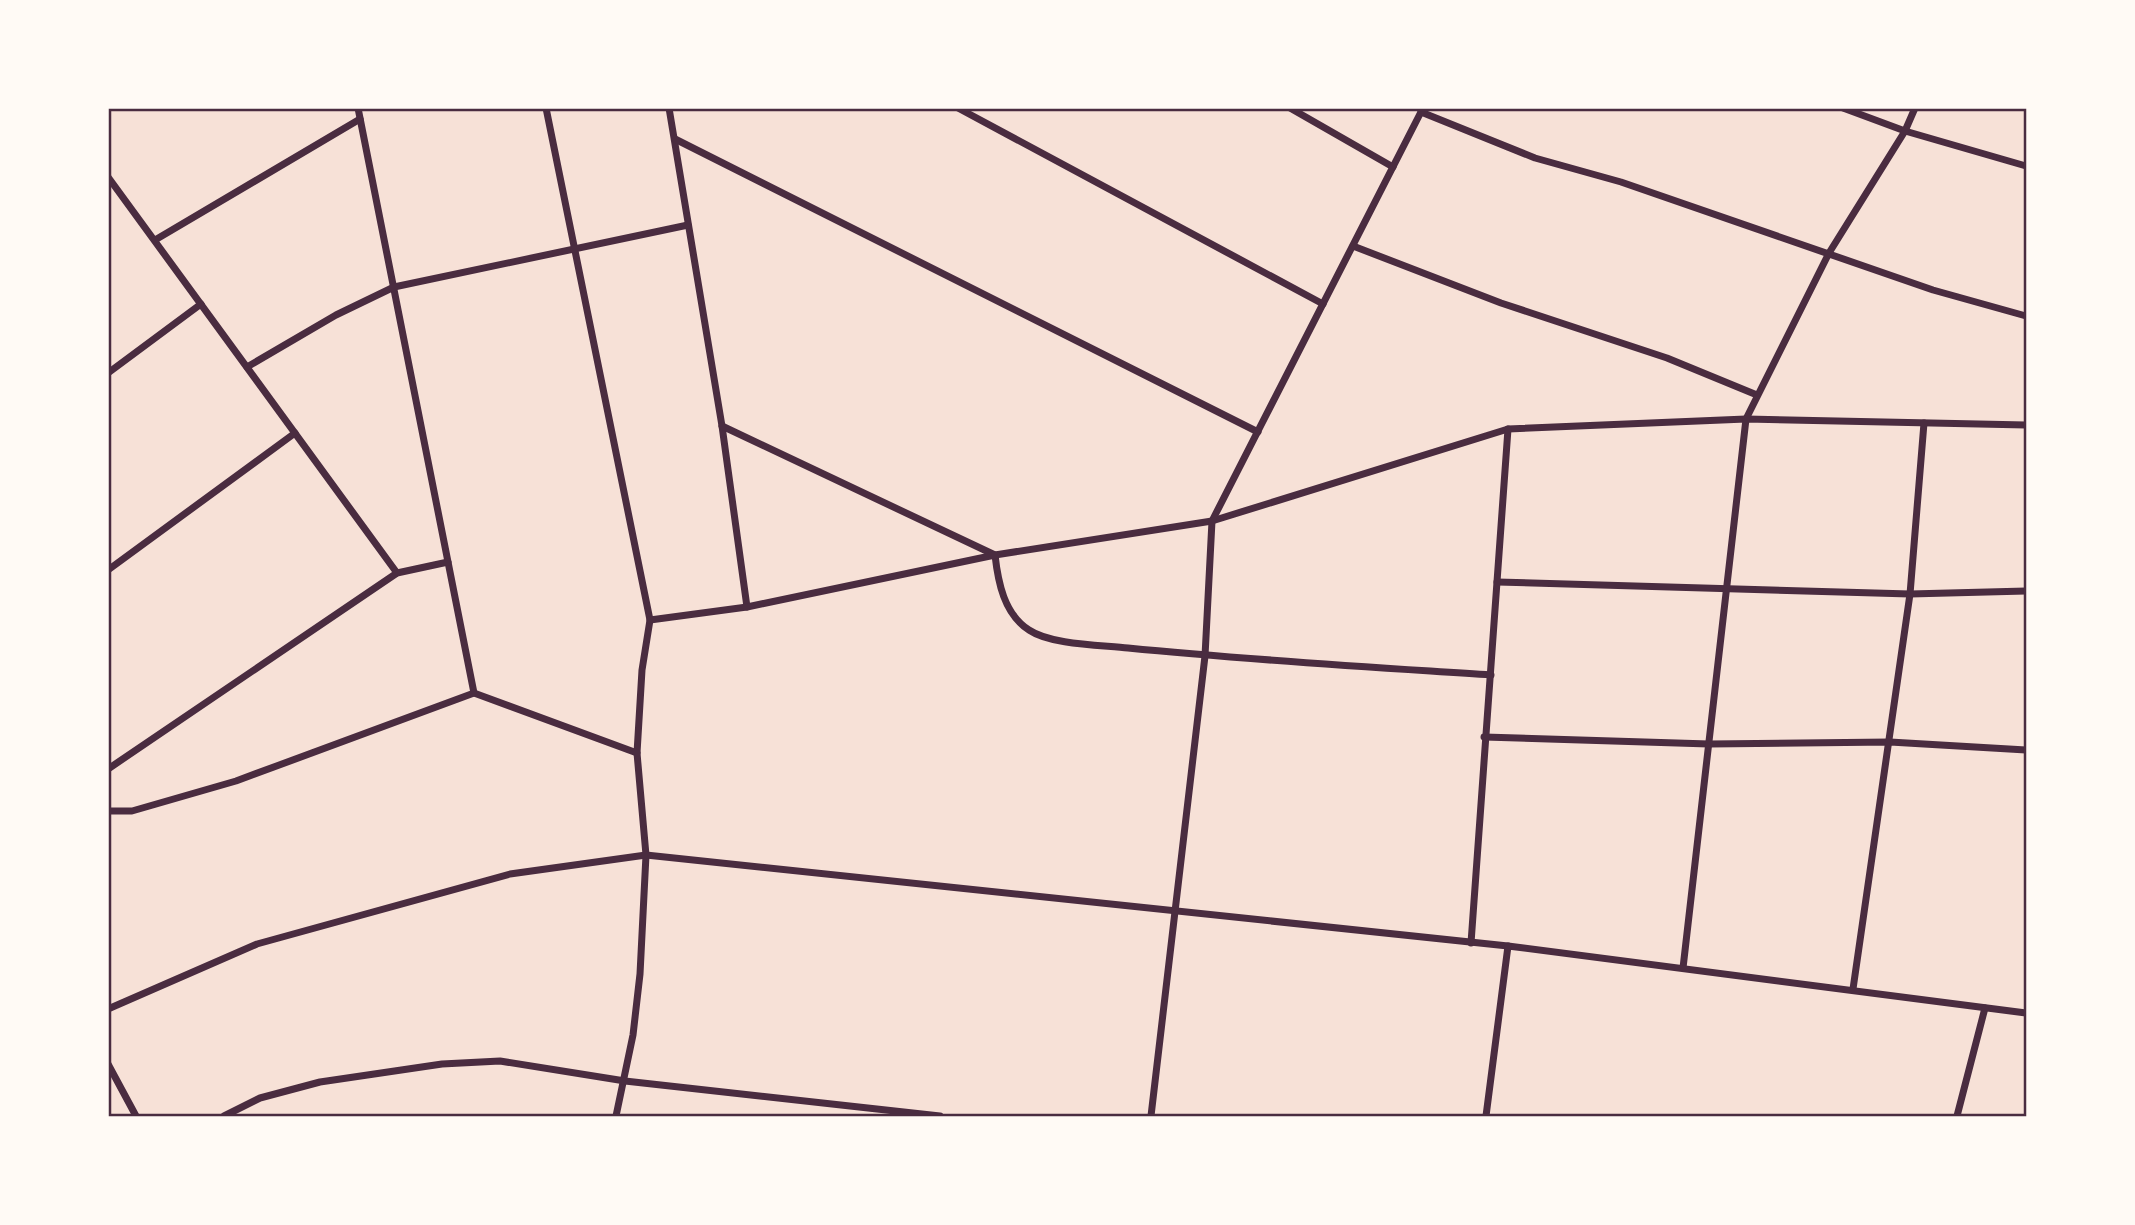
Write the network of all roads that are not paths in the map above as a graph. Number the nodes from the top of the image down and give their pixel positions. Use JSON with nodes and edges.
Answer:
{"nodes":[{"id":1,"x":358,"y":108,"type":"edge"},
{"id":2,"x":547,"y":108,"type":"edge"},
{"id":3,"x":669,"y":108,"type":"edge"},
{"id":4,"x":958,"y":108,"type":"edge"},
{"id":5,"x":1290,"y":108,"type":"edge"},
{"id":6,"x":1843,"y":108,"type":"edge"},
{"id":7,"x":1915,"y":108,"type":"edge"},
{"id":8,"x":1422,"y":110,"type":"edge"},
{"id":9,"x":360,"y":120,"type":"junction"},
{"id":10,"x":1905,"y":131,"type":"junction"},
{"id":11,"x":675,"y":139,"type":"junction"},
{"id":12,"x":2026,"y":166,"type":"edge"},
{"id":13,"x":1393,"y":167,"type":"junction"},
{"id":14,"x":108,"y":177,"type":"edge"},
{"id":15,"x":688,"y":225,"type":"junction"},
{"id":16,"x":155,"y":240,"type":"junction"},
{"id":17,"x":1353,"y":246,"type":"junction"},
{"id":18,"x":575,"y":248,"type":"junction"},
{"id":19,"x":1829,"y":253,"type":"junction"},
{"id":20,"x":394,"y":287,"type":"junction"},
{"id":21,"x":201,"y":304,"type":"junction"},
{"id":22,"x":1323,"y":304,"type":"junction"},
{"id":23,"x":2026,"y":316,"type":"edge"},
{"id":24,"x":247,"y":367,"type":"junction"},
{"id":25,"x":108,"y":373,"type":"edge"},
{"id":26,"x":1757,"y":395,"type":"junction"},
{"id":27,"x":1746,"y":419,"type":"junction"},
{"id":28,"x":1924,"y":423,"type":"junction"},
{"id":29,"x":2026,"y":425,"type":"edge"},
{"id":30,"x":722,"y":426,"type":"junction"},
{"id":31,"x":1508,"y":429,"type":"junction"},
{"id":32,"x":1258,"y":432,"type":"junction"},
{"id":33,"x":295,"y":433,"type":"junction"},
{"id":34,"x":1212,"y":521,"type":"junction"},
{"id":35,"x":995,"y":555,"type":"junction"},
{"id":36,"x":448,"y":562,"type":"junction"},
{"id":37,"x":108,"y":570,"type":"edge"},
{"id":38,"x":397,"y":573,"type":"junction"},
{"id":39,"x":1497,"y":582,"type":"junction"},
{"id":40,"x":1727,"y":590,"type":"junction"},
{"id":41,"x":2026,"y":591,"type":"edge"},
{"id":42,"x":1910,"y":594,"type":"junction"},
{"id":43,"x":747,"y":607,"type":"junction"},
{"id":44,"x":650,"y":620,"type":"junction"},
{"id":45,"x":1205,"y":656,"type":"junction"},
{"id":46,"x":1491,"y":675,"type":"junction"},
{"id":47,"x":474,"y":692,"type":"junction"},
{"id":48,"x":1484,"y":737,"type":"junction"},
{"id":49,"x":1890,"y":742,"type":"junction"},
{"id":50,"x":1709,"y":744,"type":"junction"},
{"id":51,"x":2026,"y":750,"type":"edge"},
{"id":52,"x":637,"y":753,"type":"junction"},
{"id":53,"x":108,"y":769,"type":"edge"},
{"id":54,"x":108,"y":811,"type":"edge"},
{"id":55,"x":646,"y":855,"type":"junction"},
{"id":56,"x":1173,"y":911,"type":"junction"},
{"id":57,"x":1471,"y":943,"type":"junction"},
{"id":58,"x":1508,"y":946,"type":"junction"},
{"id":59,"x":1683,"y":968,"type":"junction"},
{"id":60,"x":1853,"y":989,"type":"junction"},
{"id":61,"x":1985,"y":1008,"type":"junction"},
{"id":62,"x":108,"y":1009,"type":"edge"},
{"id":63,"x":2026,"y":1013,"type":"edge"},
{"id":64,"x":108,"y":1064,"type":"edge"},
{"id":65,"x":625,"y":1081,"type":"junction"},
{"id":66,"x":136,"y":1116,"type":"edge"},
{"id":67,"x":224,"y":1116,"type":"edge"},
{"id":68,"x":615,"y":1116,"type":"edge"},
{"id":69,"x":940,"y":1116,"type":"edge"},
{"id":70,"x":1152,"y":1116,"type":"edge"},
{"id":71,"x":1486,"y":1116,"type":"edge"},
{"id":72,"x":1957,"y":1116,"type":"edge"}],
"edges":[{"from":1,"to":9,"type":"street"},
{"from":2,"to":18,"type":"street"},
{"from":3,"to":11,"type":"street"},
{"from":4,"to":22,"type":"street"},
{"from":5,"to":13,"type":"street"},
{"from":6,"to":10,"type":"street"},
{"from":7,"to":10,"type":"street"},
{"from":8,"to":13,"type":"street"},
{"from":8,"to":19,"type":"street"},
{"from":9,"to":16,"type":"street"},
{"from":9,"to":20,"type":"street"},
{"from":10,"to":12,"type":"street"},
{"from":10,"to":19,"type":"street"},
{"from":11,"to":15,"type":"street"},
{"from":11,"to":32,"type":"street"},
{"from":13,"to":17,"type":"street"},
{"from":14,"to":16,"type":"street"},
{"from":15,"to":18,"type":"street"},
{"from":15,"to":30,"type":"street"},
{"from":16,"to":21,"type":"street"},
{"from":17,"to":22,"type":"street"},
{"from":17,"to":26,"type":"street"},
{"from":18,"to":20,"type":"street"},
{"from":18,"to":44,"type":"street"},
{"from":19,"to":23,"type":"street"},
{"from":19,"to":26,"type":"street"},
{"from":20,"to":24,"type":"street"},
{"from":20,"to":36,"type":"street"},
{"from":21,"to":24,"type":"street"},
{"from":21,"to":25,"type":"street"},
{"from":22,"to":32,"type":"street"},
{"from":24,"to":33,"type":"street"},
{"from":26,"to":27,"type":"street"},
{"from":27,"to":28,"type":"street"},
{"from":27,"to":31,"type":"street"},
{"from":27,"to":40,"type":"street"},
{"from":28,"to":29,"type":"street"},
{"from":28,"to":42,"type":"street"},
{"from":30,"to":35,"type":"street"},
{"from":30,"to":43,"type":"street"},
{"from":31,"to":34,"type":"street"},
{"from":31,"to":39,"type":"street"},
{"from":32,"to":34,"type":"street"},
{"from":33,"to":37,"type":"street"},
{"from":33,"to":38,"type":"street"},
{"from":34,"to":35,"type":"street"},
{"from":34,"to":45,"type":"street"},
{"from":35,"to":43,"type":"street"},
{"from":35,"to":45,"type":"street"},
{"from":36,"to":38,"type":"street"},
{"from":36,"to":47,"type":"street"},
{"from":38,"to":53,"type":"street"},
{"from":39,"to":40,"type":"street"},
{"from":39,"to":46,"type":"street"},
{"from":40,"to":42,"type":"street"},
{"from":40,"to":50,"type":"street"},
{"from":41,"to":42,"type":"street"},
{"from":42,"to":49,"type":"street"},
{"from":43,"to":44,"type":"street"},
{"from":44,"to":52,"type":"street"},
{"from":45,"to":46,"type":"street"},
{"from":45,"to":56,"type":"street"},
{"from":46,"to":48,"type":"street"},
{"from":47,"to":52,"type":"street"},
{"from":47,"to":54,"type":"street"},
{"from":48,"to":50,"type":"street"},
{"from":48,"to":57,"type":"street"},
{"from":49,"to":50,"type":"street"},
{"from":49,"to":51,"type":"street"},
{"from":49,"to":60,"type":"street"},
{"from":50,"to":59,"type":"street"},
{"from":52,"to":55,"type":"street"},
{"from":55,"to":56,"type":"street"},
{"from":55,"to":62,"type":"street"},
{"from":55,"to":65,"type":"street"},
{"from":56,"to":57,"type":"street"},
{"from":56,"to":70,"type":"street"},
{"from":57,"to":58,"type":"street"},
{"from":58,"to":59,"type":"street"},
{"from":58,"to":71,"type":"street"},
{"from":59,"to":60,"type":"street"},
{"from":60,"to":61,"type":"street"},
{"from":61,"to":63,"type":"street"},
{"from":61,"to":72,"type":"street"},
{"from":64,"to":66,"type":"street"},
{"from":65,"to":67,"type":"street"},
{"from":65,"to":68,"type":"street"},
{"from":65,"to":69,"type":"street"}]}
